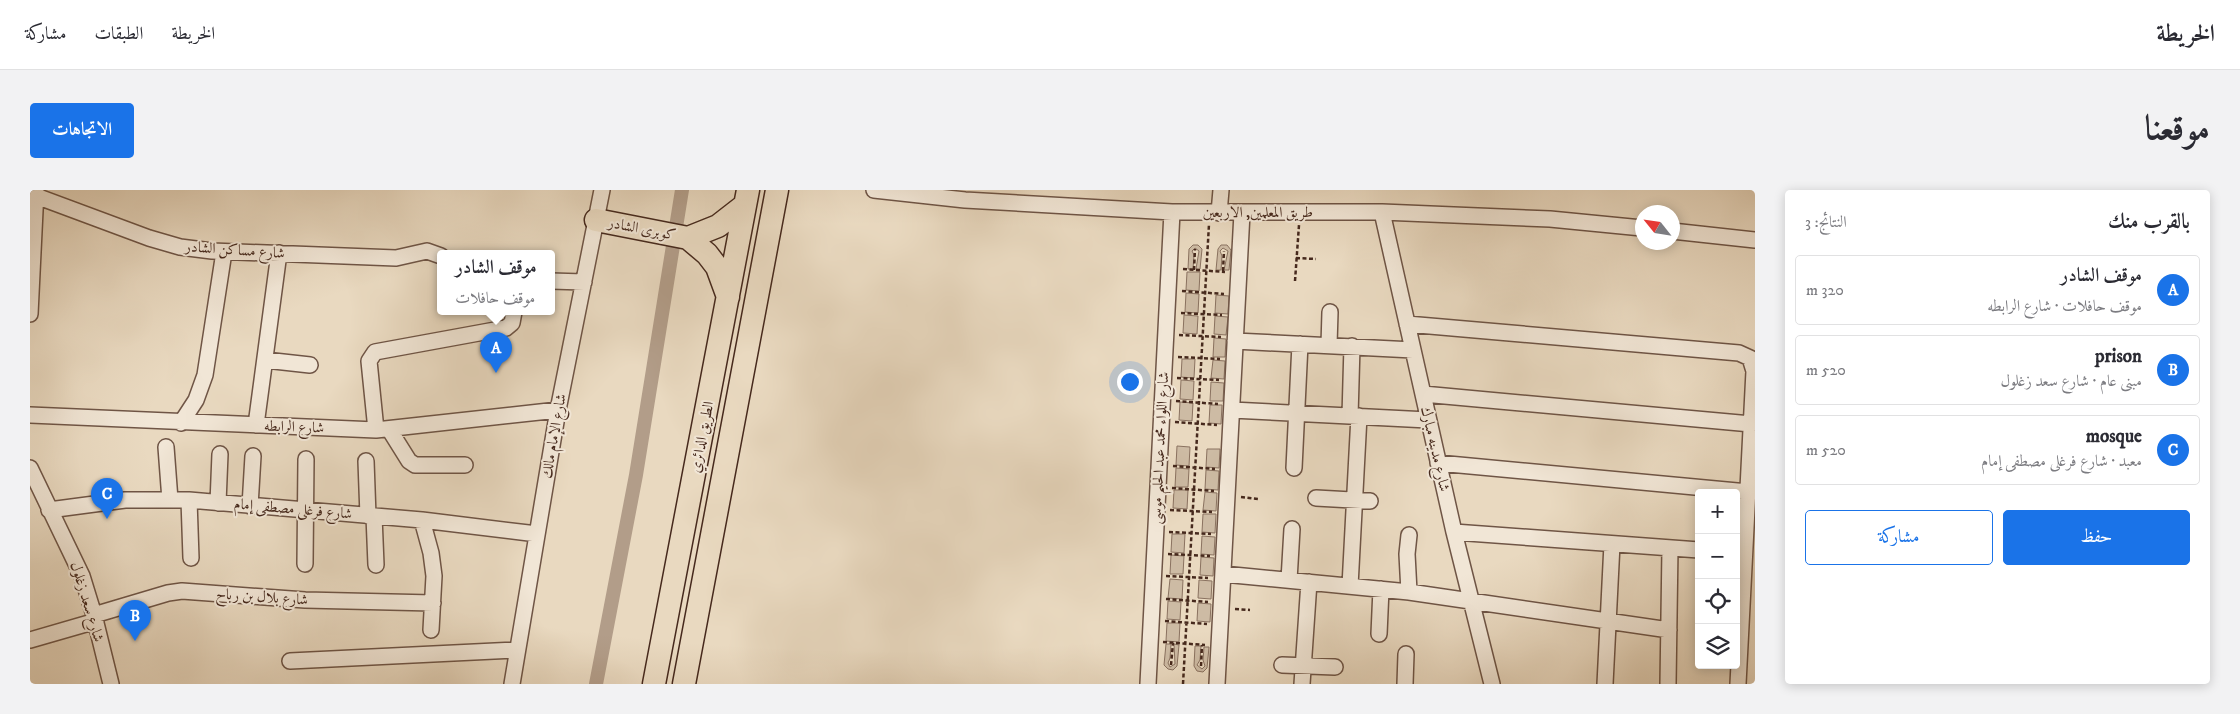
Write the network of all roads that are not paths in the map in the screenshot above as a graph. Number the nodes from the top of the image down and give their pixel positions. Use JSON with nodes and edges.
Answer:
{"nodes":[{"id":1,"x":602,"y":190,"type":"edge"},
{"id":2,"x":777,"y":190,"type":"edge"},
{"id":3,"x":874,"y":190,"type":"edge"},
{"id":4,"x":1221,"y":190,"type":"edge"},
{"id":5,"x":890,"y":191,"type":"edge"},
{"id":6,"x":36,"y":193,"type":"edge"},
{"id":7,"x":965,"y":195,"type":"edge"},
{"id":8,"x":746,"y":197,"type":"edge"},
{"id":9,"x":1172,"y":212,"type":"junction"},
{"id":10,"x":1382,"y":212,"type":"junction"},
{"id":11,"x":1214,"y":213,"type":"junction"},
{"id":12,"x":1242,"y":213,"type":"junction"},
{"id":13,"x":596,"y":220,"type":"junction"},
{"id":14,"x":1635,"y":227,"type":"edge"},
{"id":15,"x":1680,"y":232,"type":"edge"},
{"id":16,"x":688,"y":238,"type":"junction"},
{"id":17,"x":32,"y":240,"type":"edge"},
{"id":18,"x":1755,"y":240,"type":"edge"},
{"id":19,"x":224,"y":252,"type":"junction"},
{"id":20,"x":279,"y":254,"type":"junction"},
{"id":21,"x":437,"y":255,"type":"edge"},
{"id":22,"x":555,"y":281,"type":"edge"},
{"id":23,"x":584,"y":282,"type":"junction"},
{"id":24,"x":728,"y":297,"type":"junction"},
{"id":25,"x":1330,"y":312,"type":"dead end"},
{"id":26,"x":30,"y":314,"type":"edge"},
{"id":27,"x":513,"y":315,"type":"edge"},
{"id":28,"x":1407,"y":324,"type":"junction"},
{"id":29,"x":1235,"y":339,"type":"junction"},
{"id":30,"x":1300,"y":344,"type":"junction"},
{"id":31,"x":1329,"y":345,"type":"junction"},
{"id":32,"x":1352,"y":346,"type":"junction"},
{"id":33,"x":1412,"y":350,"type":"junction"},
{"id":34,"x":265,"y":360,"type":"junction"},
{"id":35,"x":310,"y":365,"type":"dead end"},
{"id":36,"x":1423,"y":394,"type":"junction"},
{"id":37,"x":1232,"y":407,"type":"junction"},
{"id":38,"x":558,"y":410,"type":"junction"},
{"id":39,"x":1297,"y":413,"type":"junction"},
{"id":40,"x":30,"y":415,"type":"edge"},
{"id":41,"x":1354,"y":416,"type":"junction"},
{"id":42,"x":1428,"y":420,"type":"junction"},
{"id":43,"x":181,"y":423,"type":"junction"},
{"id":44,"x":1751,"y":424,"type":"junction"},
{"id":45,"x":256,"y":425,"type":"junction"},
{"id":46,"x":382,"y":429,"type":"junction"},
{"id":47,"x":166,"y":447,"type":"dead end"},
{"id":48,"x":220,"y":454,"type":"dead end"},
{"id":49,"x":253,"y":456,"type":"dead end"},
{"id":50,"x":306,"y":459,"type":"dead end"},
{"id":51,"x":366,"y":461,"type":"dead end"},
{"id":52,"x":1438,"y":463,"type":"junction"},
{"id":53,"x":466,"y":465,"type":"dead end"},
{"id":54,"x":30,"y":468,"type":"edge"},
{"id":55,"x":1294,"y":468,"type":"dead end"},
{"id":56,"x":1748,"y":492,"type":"junction"},
{"id":57,"x":1316,"y":498,"type":"dead end"},
{"id":58,"x":170,"y":500,"type":"junction"},
{"id":59,"x":189,"y":500,"type":"junction"},
{"id":60,"x":1362,"y":501,"type":"junction"},
{"id":61,"x":218,"y":503,"type":"junction"},
{"id":62,"x":250,"y":506,"type":"junction"},
{"id":63,"x":49,"y":510,"type":"junction"},
{"id":64,"x":307,"y":511,"type":"junction"},
{"id":65,"x":371,"y":516,"type":"junction"},
{"id":66,"x":422,"y":520,"type":"junction"},
{"id":67,"x":1292,"y":529,"type":"dead end"},
{"id":68,"x":1454,"y":532,"type":"junction"},
{"id":69,"x":537,"y":534,"type":"junction"},
{"id":70,"x":1409,"y":535,"type":"dead end"},
{"id":71,"x":1612,"y":544,"type":"junction"},
{"id":72,"x":1670,"y":548,"type":"junction"},
{"id":73,"x":1695,"y":550,"type":"edge"},
{"id":74,"x":1740,"y":554,"type":"edge"},
{"id":75,"x":191,"y":558,"type":"dead end"},
{"id":76,"x":305,"y":564,"type":"dead end"},
{"id":77,"x":376,"y":565,"type":"dead end"},
{"id":78,"x":1223,"y":576,"type":"junction"},
{"id":79,"x":1740,"y":579,"type":"edge"},
{"id":80,"x":1289,"y":580,"type":"junction"},
{"id":81,"x":1309,"y":582,"type":"junction"},
{"id":82,"x":1350,"y":586,"type":"junction"},
{"id":83,"x":1381,"y":589,"type":"junction"},
{"id":84,"x":1409,"y":592,"type":"junction"},
{"id":85,"x":1470,"y":601,"type":"junction"},
{"id":86,"x":432,"y":603,"type":"junction"},
{"id":87,"x":95,"y":618,"type":"junction"},
{"id":88,"x":1608,"y":622,"type":"junction"},
{"id":89,"x":431,"y":630,"type":"dead end"},
{"id":90,"x":1669,"y":630,"type":"junction"},
{"id":91,"x":1379,"y":634,"type":"dead end"},
{"id":92,"x":30,"y":640,"type":"edge"},
{"id":93,"x":517,"y":650,"type":"junction"},
{"id":94,"x":1406,"y":654,"type":"dead end"},
{"id":95,"x":290,"y":660,"type":"dead end"},
{"id":96,"x":1282,"y":665,"type":"dead end"},
{"id":97,"x":1303,"y":666,"type":"junction"},
{"id":98,"x":1335,"y":667,"type":"dead end"},
{"id":99,"x":111,"y":684,"type":"edge"},
{"id":100,"x":512,"y":684,"type":"edge"},
{"id":101,"x":654,"y":684,"type":"edge"},
{"id":102,"x":684,"y":684,"type":"edge"},
{"id":103,"x":1148,"y":684,"type":"edge"},
{"id":104,"x":1217,"y":684,"type":"edge"},
{"id":105,"x":1302,"y":684,"type":"edge"},
{"id":106,"x":1405,"y":684,"type":"edge"},
{"id":107,"x":1492,"y":684,"type":"edge"},
{"id":108,"x":1605,"y":684,"type":"edge"},
{"id":109,"x":1668,"y":684,"type":"edge"},
{"id":110,"x":1738,"y":684,"type":"edge"}],
"edges":[{"from":1,"to":13,"type":"street","name":"شارع الإمام مالك"},
{"from":2,"to":102,"type":"highway","name":"الطريق الدائري"},
{"from":3,"to":5,"type":"street","name":"طريق المعلمين, الاربعين"},
{"from":4,"to":11,"type":"street"},
{"from":5,"to":7,"type":"street","name":"طريق المعلمين, الاربعين"},
{"from":6,"to":17,"type":"street"},
{"from":6,"to":19,"type":"street","name":"شارع مساكن الشادر"},
{"from":7,"to":9,"type":"street","name":"طريق المعلمين, الاربعين"},
{"from":8,"to":16,"type":"highway","name":"كوبرى الشادر"},
{"from":8,"to":24,"type":"highway","name":"الطريق الدائري"},
{"from":9,"to":11,"type":"street","name":"طريق المعلمين, الاربعين"},
{"from":9,"to":103,"type":"street","name":"شارع اللواء محمد عبد الحليم موسى"},
{"from":10,"to":12,"type":"street","name":"طريق المعلمين, الاربعين"},
{"from":10,"to":14,"type":"street","name":"طريق المعلمين, الاربعين"},
{"from":10,"to":28,"type":"street","name":"شارع مدينه مبارك"},
{"from":11,"to":12,"type":"street","name":"طريق المعلمين, الاربعين"},
{"from":12,"to":29,"type":"street"},
{"from":13,"to":16,"type":"highway","name":"كوبرى الشادر"},
{"from":13,"to":23,"type":"street","name":"شارع الإمام مالك"},
{"from":15,"to":18,"type":"street"},
{"from":16,"to":24,"type":"highway","name":"كوبرى الشادر"},
{"from":17,"to":26,"type":"street"},
{"from":19,"to":20,"type":"street","name":"شارع مساكن الشادر"},
{"from":19,"to":43,"type":"street"},
{"from":20,"to":21,"type":"street","name":"شارع مساكن الشادر"},
{"from":20,"to":34,"type":"street"},
{"from":22,"to":23,"type":"street"},
{"from":23,"to":38,"type":"street","name":"شارع الإمام مالك"},
{"from":24,"to":101,"type":"highway","name":"الطريق الدائري"},
{"from":25,"to":31,"type":"street"},
{"from":27,"to":46,"type":"street"},
{"from":28,"to":33,"type":"street","name":"شارع مدينه مبارك"},
{"from":28,"to":44,"type":"street"},
{"from":29,"to":30,"type":"street"},
{"from":29,"to":37,"type":"street"},
{"from":30,"to":31,"type":"street"},
{"from":30,"to":39,"type":"street"},
{"from":31,"to":32,"type":"street"},
{"from":32,"to":33,"type":"street"},
{"from":32,"to":41,"type":"street"},
{"from":33,"to":36,"type":"street","name":"شارع مدينه مبارك"},
{"from":34,"to":35,"type":"street"},
{"from":34,"to":45,"type":"street"},
{"from":36,"to":42,"type":"street","name":"شارع مدينه مبارك"},
{"from":36,"to":44,"type":"street"},
{"from":37,"to":39,"type":"street"},
{"from":37,"to":78,"type":"street"},
{"from":38,"to":46,"type":"street","name":"شارع الرابطه"},
{"from":38,"to":69,"type":"street","name":"شارع الإمام مالك"},
{"from":39,"to":41,"type":"street"},
{"from":39,"to":55,"type":"street"},
{"from":40,"to":43,"type":"street","name":"شارع الرابطه"},
{"from":41,"to":42,"type":"street"},
{"from":41,"to":60,"type":"street"},
{"from":42,"to":52,"type":"street","name":"شارع مدينه مبارك"},
{"from":43,"to":45,"type":"street","name":"شارع الرابطه"},
{"from":44,"to":56,"type":"street"},
{"from":45,"to":46,"type":"street","name":"شارع الرابطه"},
{"from":46,"to":53,"type":"street"},
{"from":47,"to":58,"type":"street"},
{"from":48,"to":61,"type":"street"},
{"from":49,"to":62,"type":"street"},
{"from":50,"to":64,"type":"street"},
{"from":51,"to":65,"type":"street"},
{"from":52,"to":56,"type":"street"},
{"from":52,"to":68,"type":"street","name":"شارع مدينه مبارك"},
{"from":54,"to":63,"type":"street","name":"شارع سعد زغلول"},
{"from":56,"to":74,"type":"street"},
{"from":57,"to":60,"type":"street"},
{"from":58,"to":59,"type":"street","name":"شارع فرغلى مصطفى إمام"},
{"from":58,"to":63,"type":"street","name":"شارع فرغلى مصطفى إمام"},
{"from":59,"to":61,"type":"street","name":"شارع فرغلى مصطفى إمام"},
{"from":59,"to":75,"type":"street"},
{"from":60,"to":82,"type":"street"},
{"from":61,"to":62,"type":"street","name":"شارع فرغلى مصطفى إمام"},
{"from":62,"to":64,"type":"street","name":"شارع فرغلى مصطفى إمام"},
{"from":63,"to":87,"type":"street","name":"شارع سعد زغلول"},
{"from":64,"to":65,"type":"street","name":"شارع فرغلى مصطفى إمام"},
{"from":64,"to":76,"type":"street"},
{"from":65,"to":66,"type":"street","name":"شارع فرغلى مصطفى إمام"},
{"from":65,"to":77,"type":"street"},
{"from":66,"to":69,"type":"street","name":"شارع فرغلى مصطفى إمام"},
{"from":66,"to":86,"type":"street"},
{"from":67,"to":80,"type":"street"},
{"from":68,"to":71,"type":"street"},
{"from":68,"to":85,"type":"street","name":"شارع مدينه مبارك"},
{"from":69,"to":93,"type":"street","name":"شارع الإمام مالك"},
{"from":70,"to":84,"type":"street"},
{"from":71,"to":72,"type":"street"},
{"from":71,"to":88,"type":"street"},
{"from":72,"to":73,"type":"street"},
{"from":72,"to":90,"type":"street"},
{"from":78,"to":80,"type":"street"},
{"from":78,"to":104,"type":"street"},
{"from":79,"to":110,"type":"street"},
{"from":80,"to":81,"type":"street"},
{"from":81,"to":82,"type":"street"},
{"from":81,"to":97,"type":"street"},
{"from":82,"to":83,"type":"street"},
{"from":83,"to":84,"type":"street"},
{"from":83,"to":91,"type":"street"},
{"from":84,"to":85,"type":"street"},
{"from":85,"to":88,"type":"street"},
{"from":85,"to":107,"type":"street","name":"شارع مدينه مبارك"},
{"from":86,"to":87,"type":"street","name":"شارع بلال بن رباح"},
{"from":86,"to":89,"type":"street"},
{"from":87,"to":92,"type":"street","name":"شارع بلال بن رباح"},
{"from":87,"to":99,"type":"street","name":"شارع سعد زغلول"},
{"from":88,"to":90,"type":"street"},
{"from":88,"to":108,"type":"street"},
{"from":90,"to":109,"type":"street"},
{"from":93,"to":95,"type":"street"},
{"from":93,"to":100,"type":"street","name":"شارع الإمام مالك"},
{"from":94,"to":106,"type":"street"},
{"from":96,"to":97,"type":"street"},
{"from":97,"to":98,"type":"street"},
{"from":97,"to":105,"type":"street"}]}
